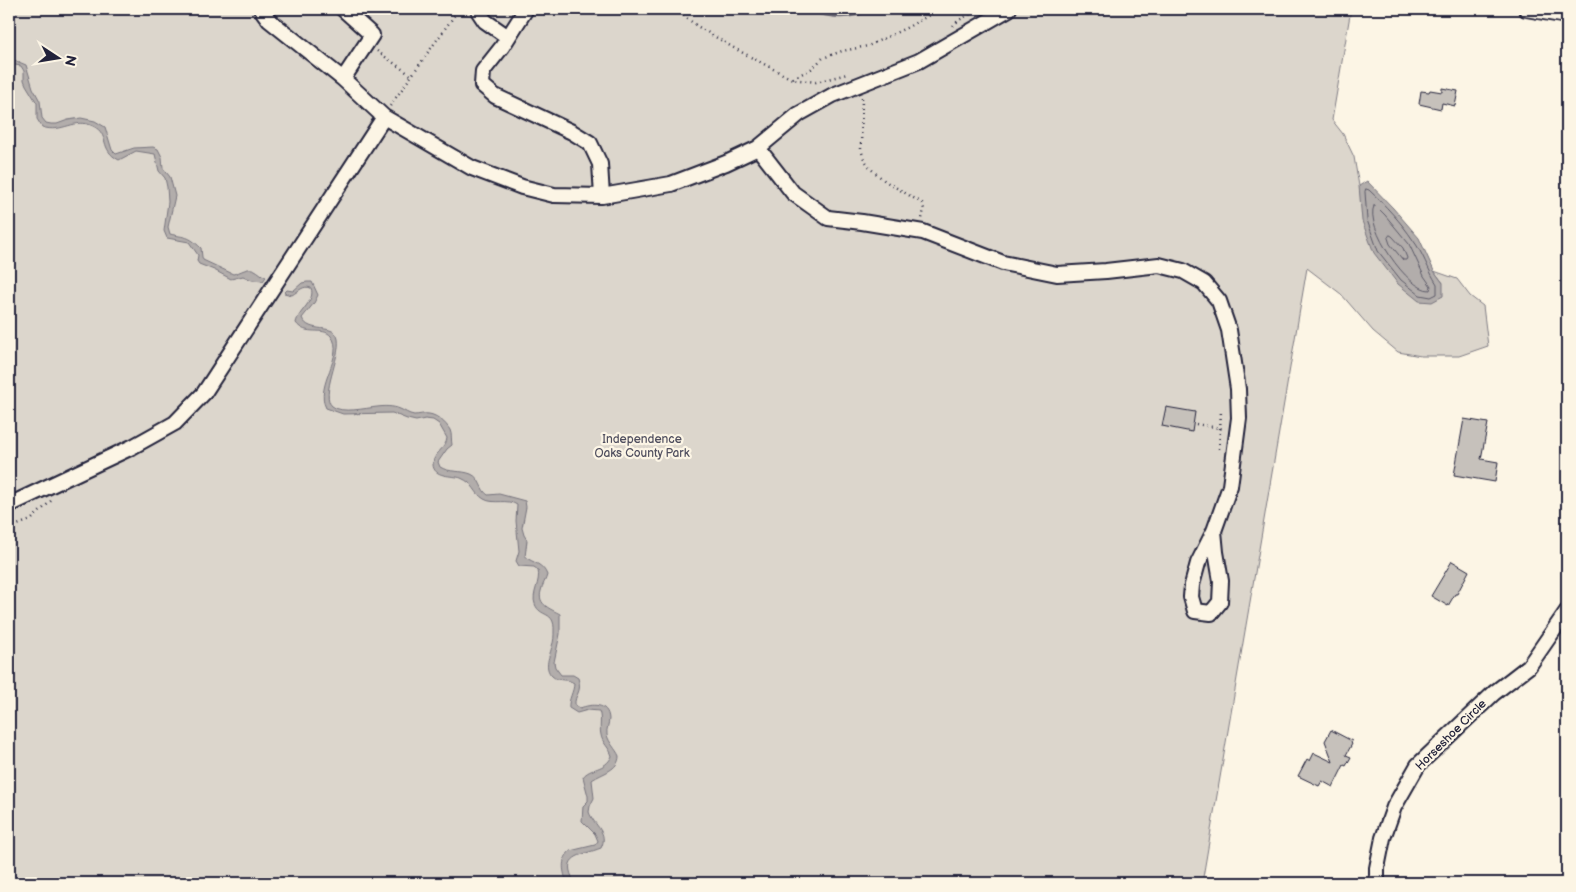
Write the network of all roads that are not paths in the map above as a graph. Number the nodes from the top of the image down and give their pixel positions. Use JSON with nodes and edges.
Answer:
{"nodes":[{"id":1,"x":261,"y":9,"type":"edge"},
{"id":2,"x":343,"y":9,"type":"edge"},
{"id":3,"x":479,"y":9,"type":"edge"},
{"id":4,"x":526,"y":9,"type":"edge"},
{"id":5,"x":1009,"y":9,"type":"edge"},
{"id":6,"x":1526,"y":9,"type":"edge"},
{"id":7,"x":1567,"y":16,"type":"edge"},
{"id":8,"x":508,"y":37,"type":"junction"},
{"id":9,"x":343,"y":79,"type":"junction"},
{"id":10,"x":384,"y":117,"type":"junction"},
{"id":11,"x":758,"y":148,"type":"junction"},
{"id":12,"x":602,"y":196,"type":"junction"},
{"id":13,"x":9,"y":505,"type":"edge"},
{"id":14,"x":1214,"y":531,"type":"junction"},
{"id":15,"x":1567,"y":611,"type":"edge"},
{"id":16,"x":1377,"y":883,"type":"edge"}],
"edges":[{"from":1,"to":9,"type":"street"},
{"from":2,"to":9,"type":"street"},
{"from":3,"to":8,"type":"street"},
{"from":4,"to":8,"type":"street"},
{"from":5,"to":11,"type":"street"},
{"from":6,"to":7,"type":"street"},
{"from":8,"to":12,"type":"street"},
{"from":9,"to":10,"type":"street"},
{"from":10,"to":12,"type":"street"},
{"from":10,"to":13,"type":"street"},
{"from":11,"to":12,"type":"street"},
{"from":11,"to":14,"type":"street"},
{"from":14,"to":14,"type":"street"},
{"from":15,"to":16,"type":"street","name":"Horseshoe Circle"}]}
